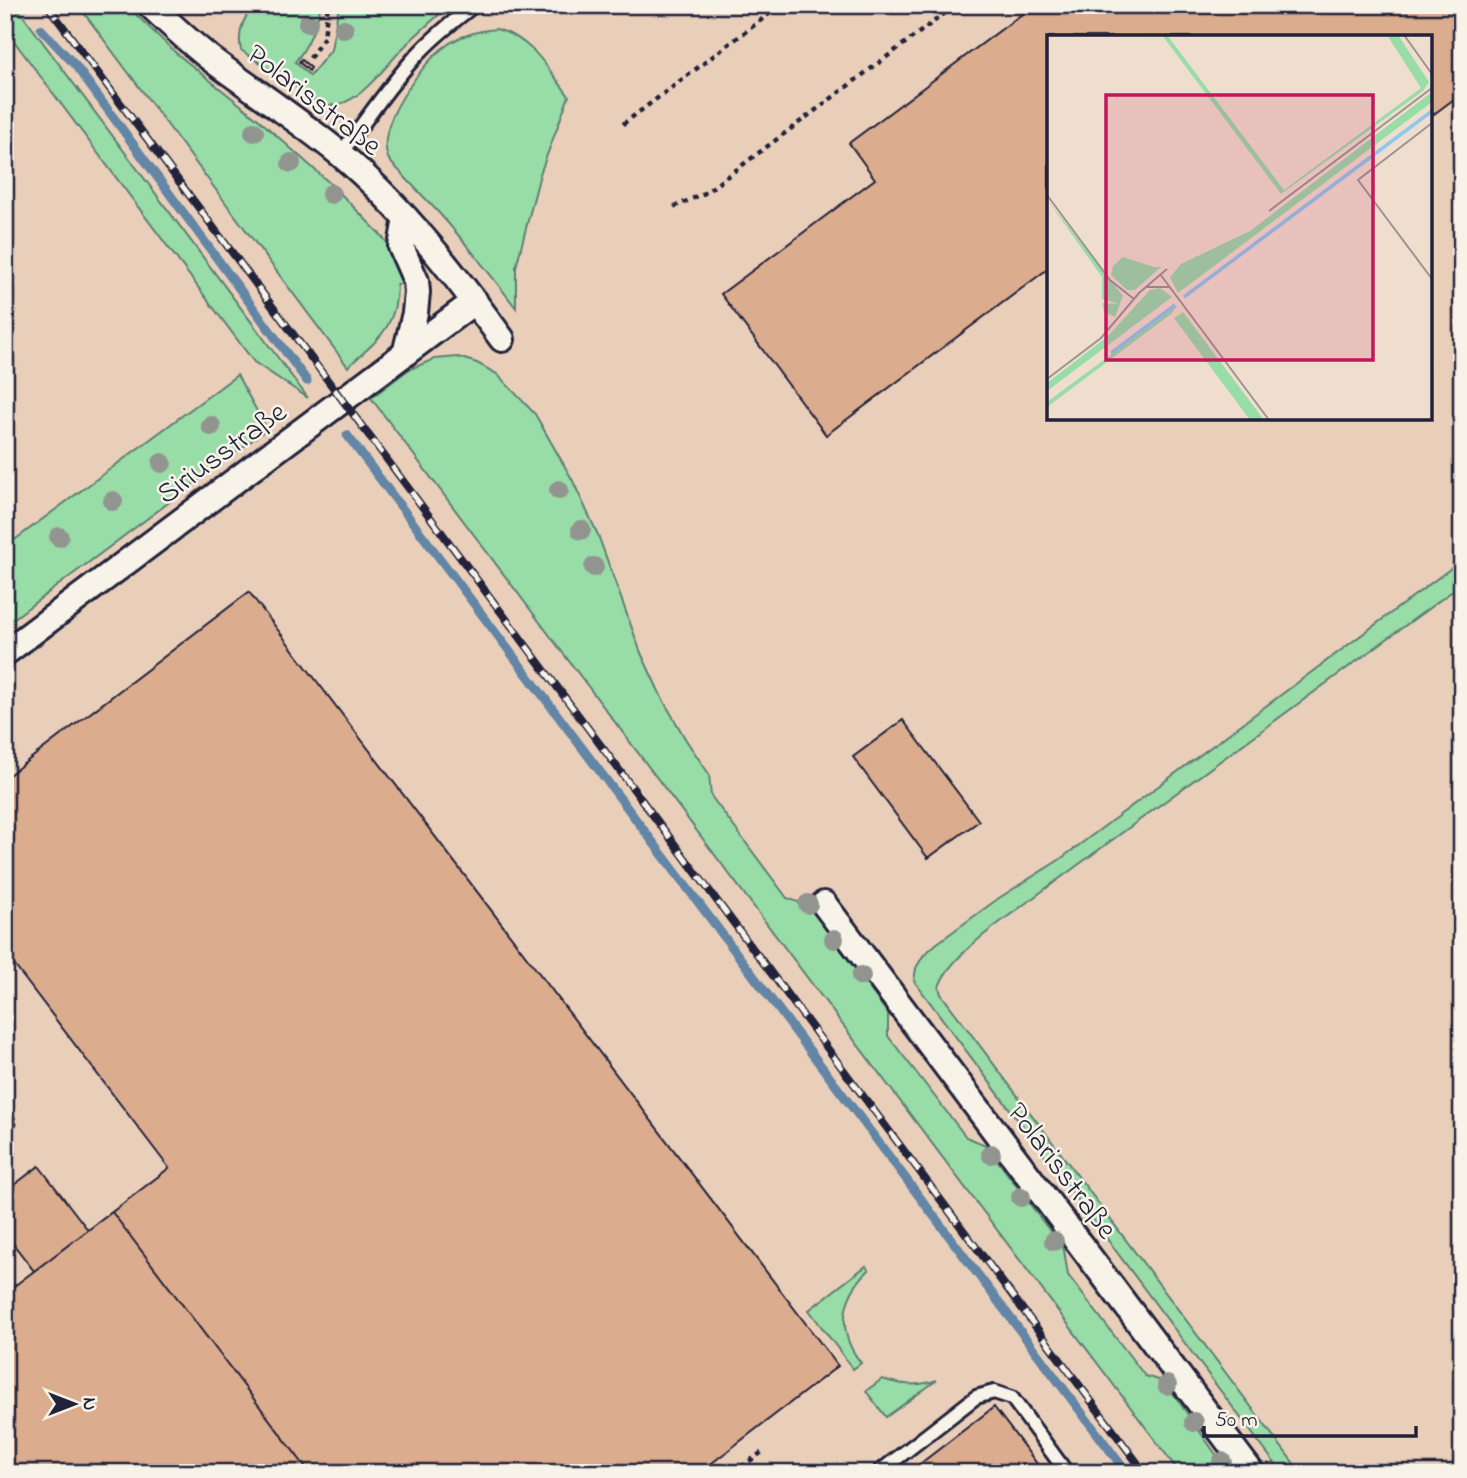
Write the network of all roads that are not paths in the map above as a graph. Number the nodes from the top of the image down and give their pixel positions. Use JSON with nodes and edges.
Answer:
{"nodes":[{"id":1,"x":150,"y":5,"type":"edge"},
{"id":2,"x":474,"y":5,"type":"edge"},
{"id":3,"x":340,"y":154,"type":"junction"},
{"id":4,"x":406,"y":218,"type":"junction"},
{"id":5,"x":475,"y":301,"type":"junction"},
{"id":6,"x":502,"y":338,"type":"dead end"},
{"id":7,"x":405,"y":354,"type":"junction"},
{"id":8,"x":5,"y":653,"type":"edge"},
{"id":9,"x":824,"y":904,"type":"dead end"},
{"id":10,"x":878,"y":1473,"type":"edge"},
{"id":11,"x":1067,"y":1473,"type":"edge"},
{"id":12,"x":1252,"y":1473,"type":"edge"}],
"edges":[{"from":1,"to":3,"type":"street","name":"Polarisstraße"},
{"from":2,"to":3,"type":"lane"},
{"from":3,"to":4,"type":"street","name":"Polarisstraße"},
{"from":4,"to":5,"type":"street","name":"Polarisstraße"},
{"from":4,"to":7,"type":"street"},
{"from":5,"to":6,"type":"street","name":"Polarisstraße"},
{"from":5,"to":7,"type":"street","name":"Siriusstraße"},
{"from":7,"to":8,"type":"street","name":"Siriusstraße"},
{"from":9,"to":12,"type":"street","name":"Polarisstraße"},
{"from":10,"to":11,"type":"lane"}]}
